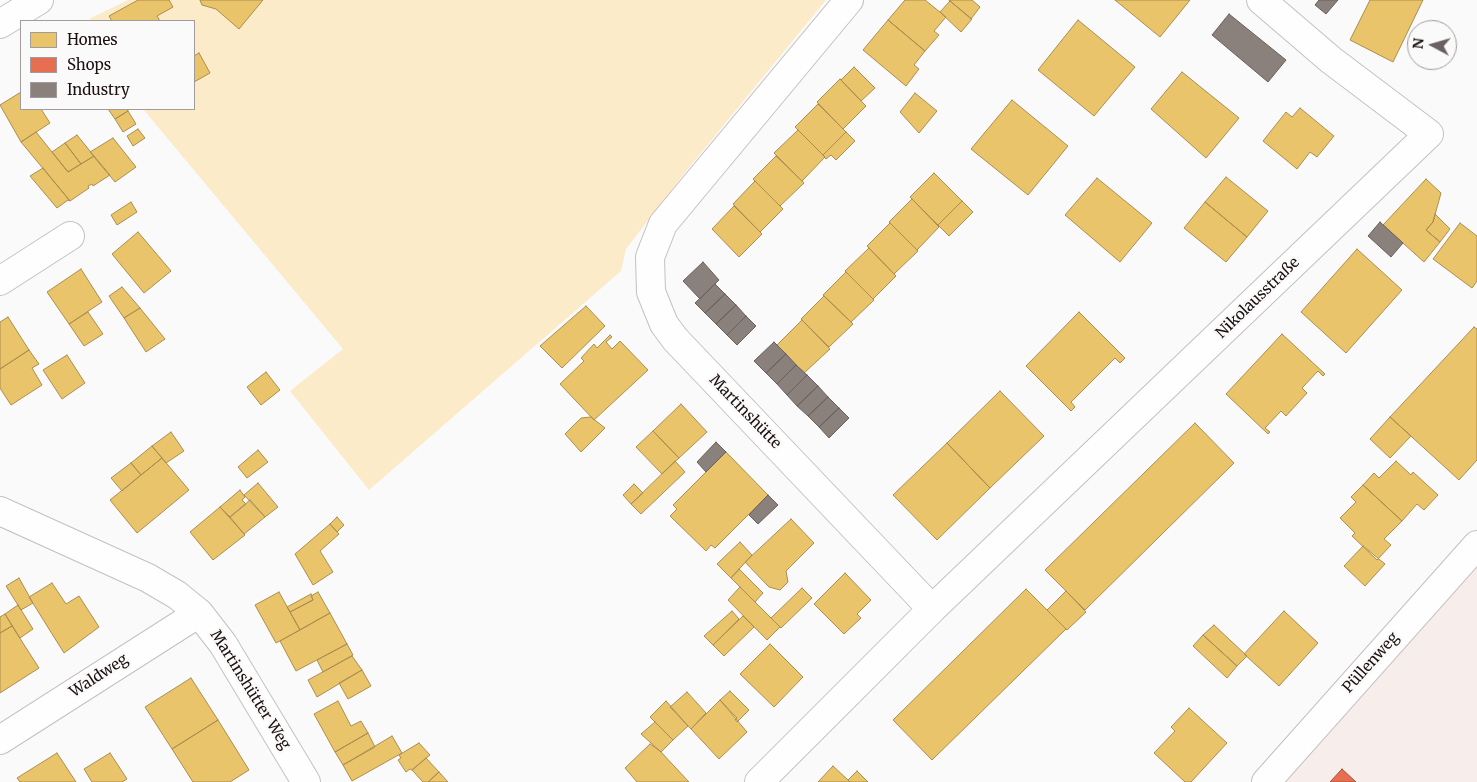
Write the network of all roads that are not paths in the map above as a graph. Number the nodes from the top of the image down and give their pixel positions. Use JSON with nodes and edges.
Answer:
{"nodes":[{"id":1,"x":849,"y":0,"type":"edge"},
{"id":2,"x":1262,"y":0,"type":"edge"},
{"id":3,"x":35,"y":1,"type":"edge"},
{"id":4,"x":0,"y":24,"type":"edge"},
{"id":5,"x":70,"y":236,"type":"dead end"},
{"id":6,"x":0,"y":281,"type":"edge"},
{"id":7,"x":0,"y":511,"type":"edge"},
{"id":8,"x":1477,"y":545,"type":"edge"},
{"id":9,"x":932,"y":609,"type":"junction"},
{"id":10,"x":199,"y":613,"type":"junction"},
{"id":11,"x":0,"y":740,"type":"edge"},
{"id":12,"x":306,"y":782,"type":"edge"},
{"id":13,"x":759,"y":782,"type":"edge"},
{"id":14,"x":1266,"y":782,"type":"edge"}],
"edges":[{"from":1,"to":9,"type":"street","name":"Martinshütte"},
{"from":2,"to":9,"type":"street","name":"Nikolausstraße"},
{"from":3,"to":4,"type":"street"},
{"from":5,"to":6,"type":"street"},
{"from":7,"to":10,"type":"street","name":"Martinshütter Weg"},
{"from":8,"to":14,"type":"street","name":"Püllenweg"},
{"from":9,"to":13,"type":"street"},
{"from":10,"to":11,"type":"street","name":"Waldweg"},
{"from":10,"to":12,"type":"street","name":"Martinshütter Weg"}]}
